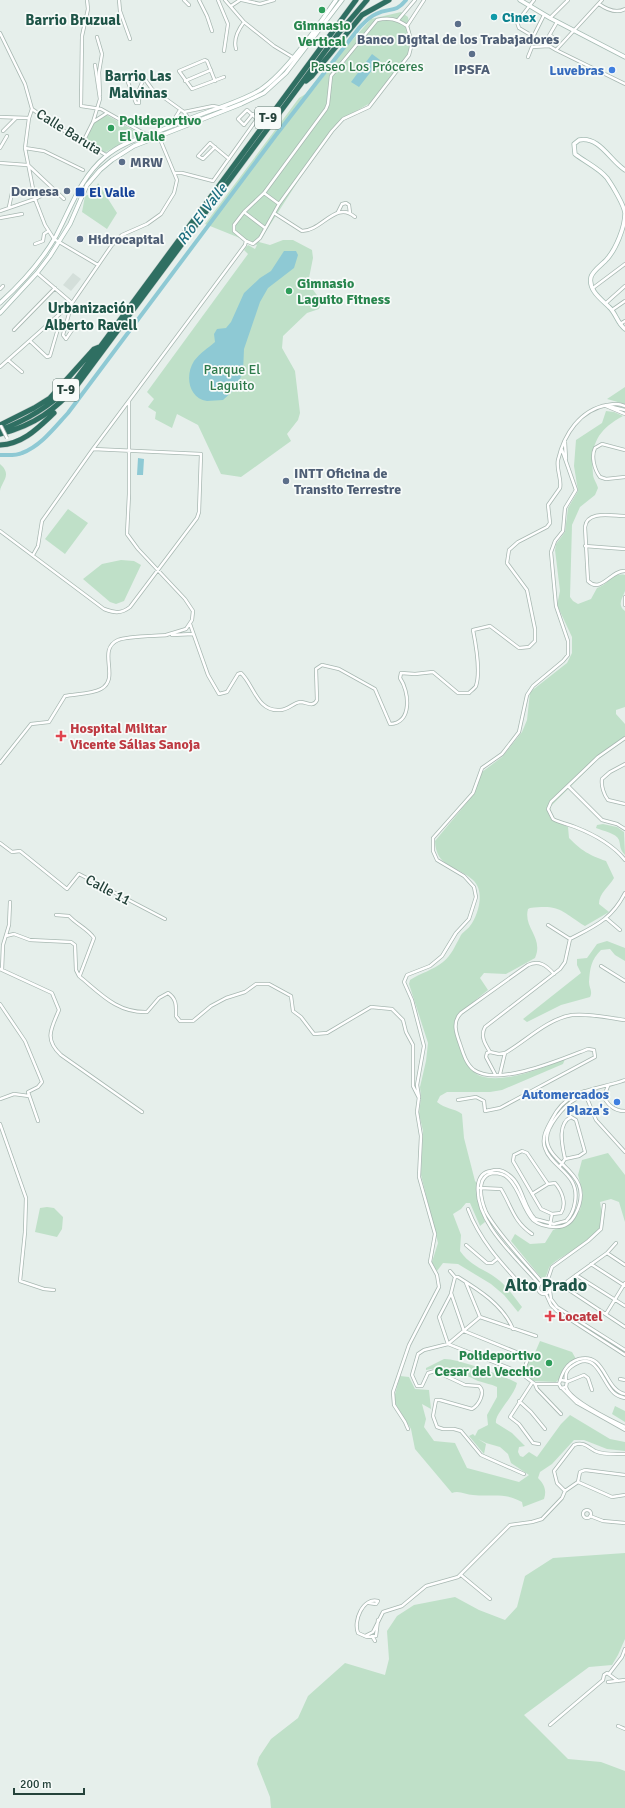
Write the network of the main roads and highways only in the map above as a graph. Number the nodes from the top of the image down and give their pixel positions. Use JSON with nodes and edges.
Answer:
{"nodes":[{"id":1,"x":336,"y":0,"type":"edge"},
{"id":2,"x":342,"y":0,"type":"edge"},
{"id":3,"x":356,"y":0,"type":"edge"},
{"id":4,"x":367,"y":0,"type":"edge"},
{"id":5,"x":389,"y":0,"type":"edge"},
{"id":6,"x":520,"y":0,"type":"edge"},
{"id":7,"x":625,"y":57,"type":"edge"},
{"id":8,"x":295,"y":58,"type":"junction"},
{"id":9,"x":302,"y":84,"type":"junction"},
{"id":10,"x":158,"y":134,"type":"junction"},
{"id":11,"x":625,"y":170,"type":"edge"},
{"id":12,"x":0,"y":303,"type":"edge"},
{"id":13,"x":0,"y":313,"type":"edge"},
{"id":14,"x":625,"y":328,"type":"edge"},
{"id":15,"x":78,"y":384,"type":"junction"},
{"id":16,"x":0,"y":426,"type":"edge"},
{"id":17,"x":0,"y":434,"type":"edge"},
{"id":18,"x":0,"y":445,"type":"edge"}],
"edges":[{"from":1,"to":8,"type":"main road"},
{"from":2,"to":8,"type":"main road"},
{"from":3,"to":16,"type":"highway","number":"T-9"},
{"from":4,"to":9,"type":"highway","number":"T-9"},
{"from":5,"to":9,"type":"highway"},
{"from":6,"to":7,"type":"main road"},
{"from":8,"to":10,"type":"main road"},
{"from":8,"to":10,"type":"main road"},
{"from":9,"to":15,"type":"highway","number":"T-9"},
{"from":10,"to":12,"type":"main road"},
{"from":10,"to":13,"type":"main road"},
{"from":11,"to":14,"type":"main road"},
{"from":15,"to":17,"type":"highway","number":"T-9"},
{"from":15,"to":18,"type":"highway","number":"T-9"}]}
